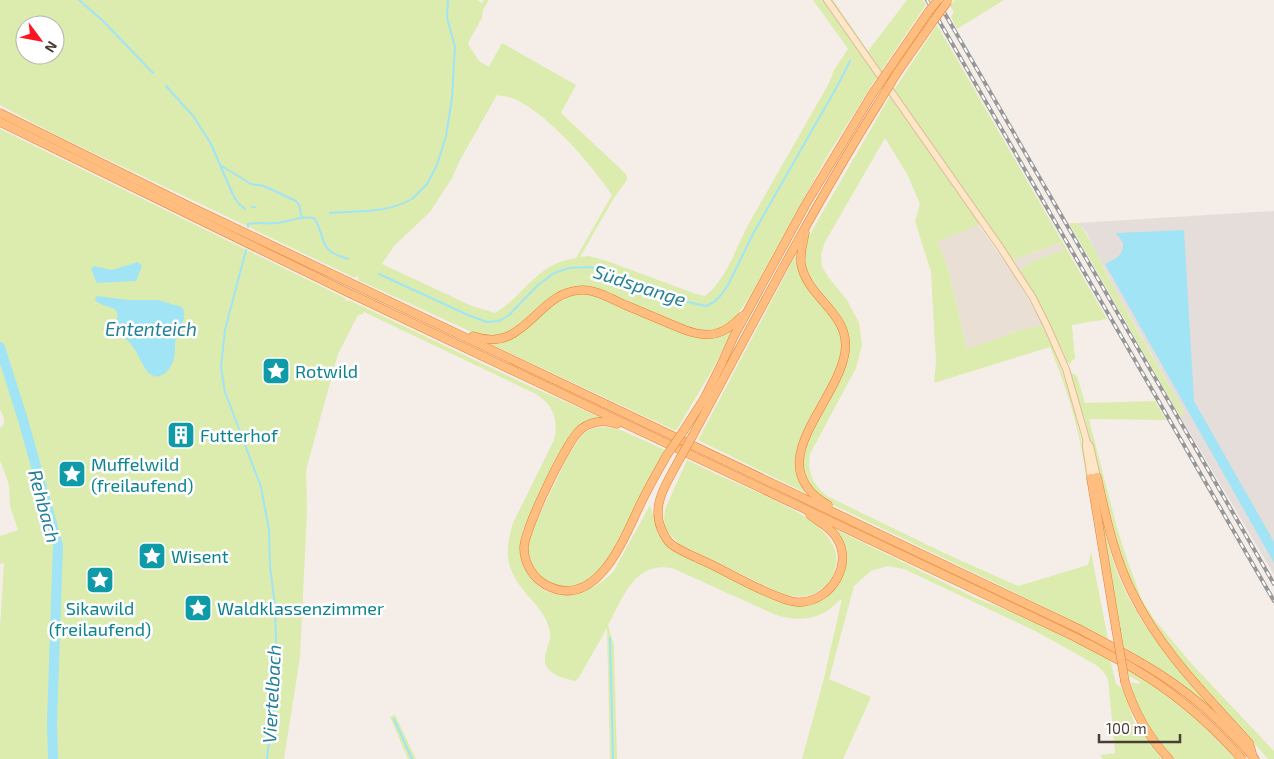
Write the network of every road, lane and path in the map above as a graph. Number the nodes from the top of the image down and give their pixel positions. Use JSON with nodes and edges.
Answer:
{"nodes":[{"id":1,"x":827,"y":0,"type":"edge"},
{"id":2,"x":938,"y":0,"type":"edge"},
{"id":3,"x":948,"y":1,"type":"edge"},
{"id":4,"x":0,"y":113,"type":"edge"},
{"id":5,"x":0,"y":122,"type":"edge"},
{"id":6,"x":806,"y":226,"type":"junction"},
{"id":7,"x":749,"y":309,"type":"junction"},
{"id":8,"x":452,"y":331,"type":"junction"},
{"id":9,"x":638,"y":430,"type":"junction"},
{"id":10,"x":1094,"y":478,"type":"junction"},
{"id":11,"x":804,"y":508,"type":"junction"},
{"id":12,"x":842,"y":516,"type":"junction"},
{"id":13,"x":1254,"y":758,"type":"edge"},
{"id":14,"x":1168,"y":759,"type":"edge"},
{"id":15,"x":1242,"y":759,"type":"edge"}],
"edges":[{"from":1,"to":10,"type":"main road"},
{"from":2,"to":7,"type":"highway","bridge":true},
{"from":3,"to":6,"type":"highway","bridge":true},
{"from":4,"to":8,"type":"highway"},
{"from":5,"to":9,"type":"highway"},
{"from":6,"to":11,"type":"highway","bridge":true},
{"from":6,"to":12,"type":"highway"},
{"from":7,"to":8,"type":"highway"},
{"from":7,"to":9,"type":"highway","bridge":true},
{"from":8,"to":12,"type":"highway"},
{"from":9,"to":11,"type":"highway"},
{"from":10,"to":13,"type":"highway"},
{"from":10,"to":14,"type":"highway","bridge":true},
{"from":11,"to":15,"type":"highway"},
{"from":12,"to":13,"type":"highway"}]}
